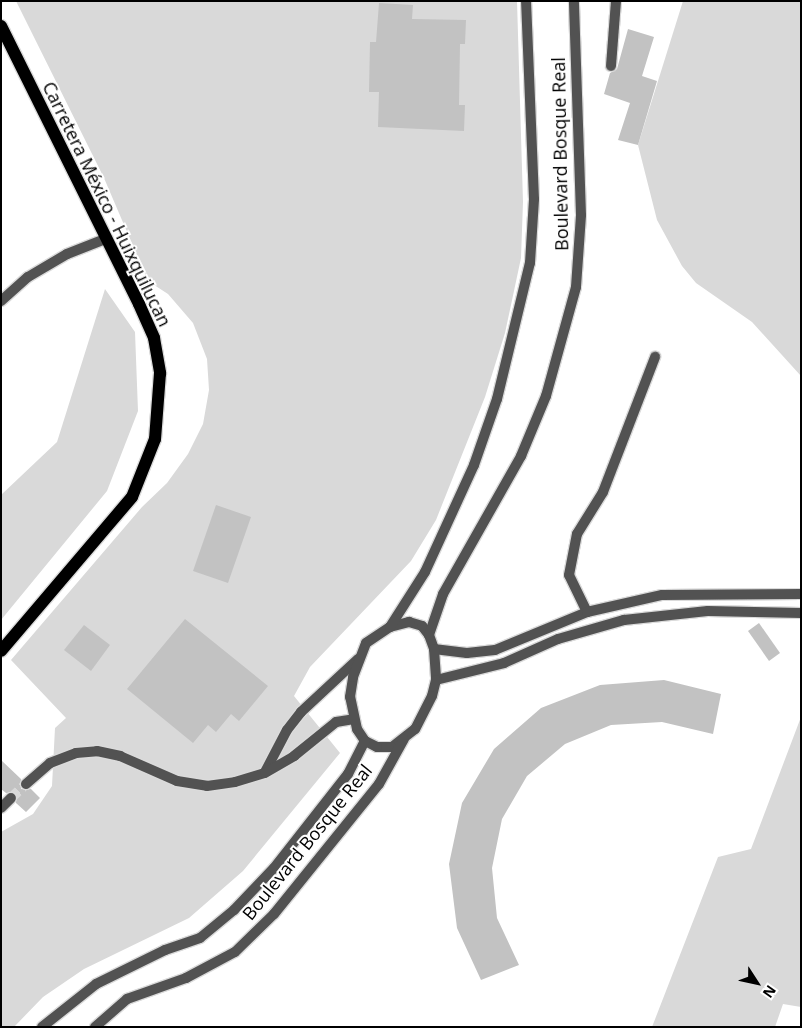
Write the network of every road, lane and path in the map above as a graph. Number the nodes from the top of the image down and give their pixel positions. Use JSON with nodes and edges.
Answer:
{"nodes":[{"id":1,"x":526,"y":1,"type":"edge"},
{"id":2,"x":574,"y":1,"type":"edge"},
{"id":3,"x":616,"y":1,"type":"edge"},
{"id":4,"x":1,"y":26,"type":"edge"},
{"id":5,"x":611,"y":66,"type":"dead end"},
{"id":6,"x":105,"y":238,"type":"junction"},
{"id":7,"x":1,"y":301,"type":"edge"},
{"id":8,"x":655,"y":357,"type":"dead end"},
{"id":9,"x":801,"y":594,"type":"edge"},
{"id":10,"x":587,"y":612,"type":"junction"},
{"id":11,"x":801,"y":613,"type":"edge"},
{"id":12,"x":390,"y":627,"type":"junction"},
{"id":13,"x":429,"y":635,"type":"junction"},
{"id":14,"x":434,"y":649,"type":"junction"},
{"id":15,"x":1,"y":651,"type":"edge"},
{"id":16,"x":358,"y":659,"type":"junction"},
{"id":17,"x":436,"y":680,"type":"junction"},
{"id":18,"x":354,"y":719,"type":"junction"},
{"id":19,"x":404,"y":740,"type":"junction"},
{"id":20,"x":365,"y":741,"type":"junction"},
{"id":21,"x":265,"y":773,"type":"junction"},
{"id":22,"x":26,"y":784,"type":"tunnel mouth"},
{"id":23,"x":11,"y":798,"type":"tunnel mouth"},
{"id":24,"x":1,"y":808,"type":"edge"},
{"id":25,"x":42,"y":1027,"type":"edge"},
{"id":26,"x":95,"y":1027,"type":"edge"}],
"edges":[{"from":1,"to":12,"type":"street","name":"Boulevard Bosque Real"},
{"from":2,"to":13,"type":"street","name":"Boulevard Bosque Real"},
{"from":3,"to":5,"type":"street"},
{"from":4,"to":6,"type":"main road","name":"Carretera México - Huixquilucan"},
{"from":6,"to":7,"type":"street"},
{"from":6,"to":15,"type":"main road","name":"Carretera México - Huixquilucan"},
{"from":8,"to":10,"type":"street"},
{"from":9,"to":10,"type":"street"},
{"from":10,"to":14,"type":"street"},
{"from":11,"to":17,"type":"street"},
{"from":12,"to":13,"type":"street"},
{"from":12,"to":16,"type":"street"},
{"from":13,"to":14,"type":"street"},
{"from":14,"to":17,"type":"street"},
{"from":16,"to":18,"type":"street"},
{"from":16,"to":21,"type":"street"},
{"from":17,"to":19,"type":"street"},
{"from":18,"to":20,"type":"street"},
{"from":18,"to":21,"type":"street"},
{"from":19,"to":20,"type":"street"},
{"from":19,"to":26,"type":"street","name":"Boulevard Bosque Real"},
{"from":20,"to":25,"type":"street","name":"Boulevard Bosque Real"},
{"from":21,"to":22,"type":"street"},
{"from":23,"to":24,"type":"street"}]}
